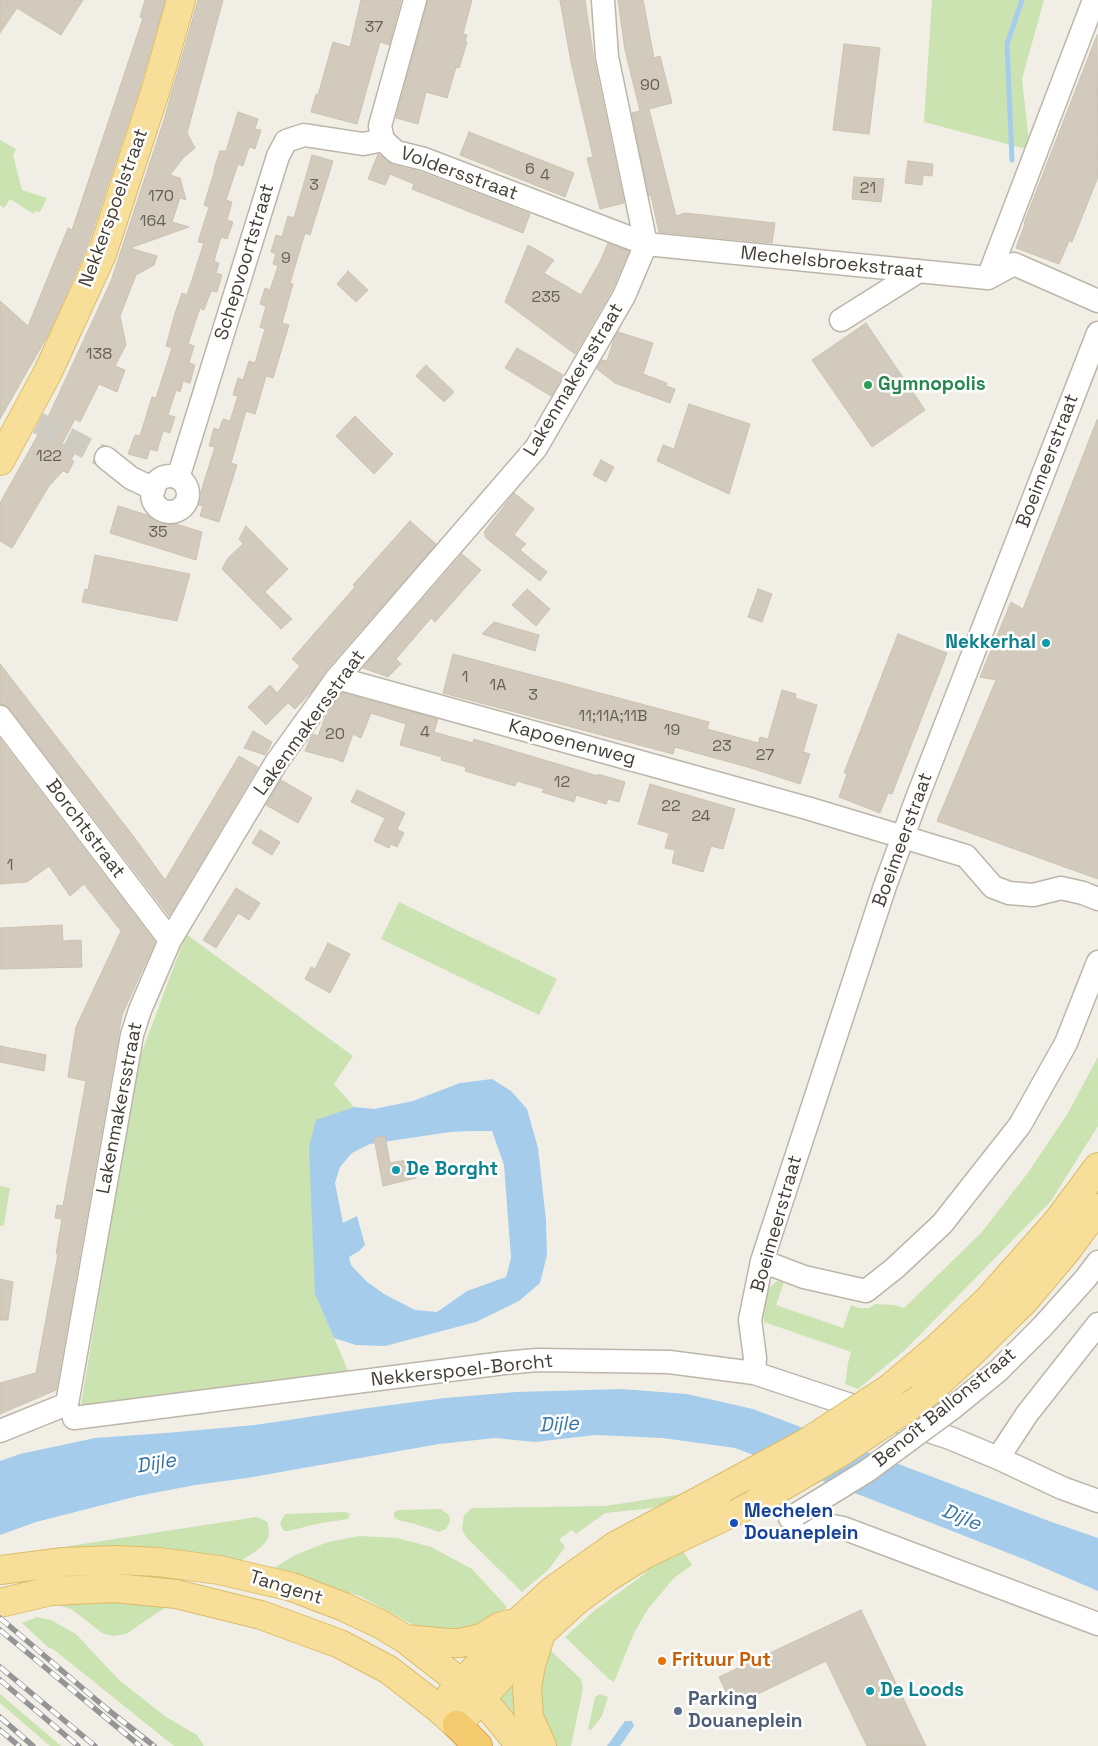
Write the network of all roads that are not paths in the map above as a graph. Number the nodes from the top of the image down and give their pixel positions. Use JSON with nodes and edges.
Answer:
{"nodes":[{"id":1,"x":181,"y":0,"type":"edge"},
{"id":2,"x":415,"y":0,"type":"edge"},
{"id":3,"x":603,"y":0,"type":"edge"},
{"id":4,"x":1094,"y":0,"type":"edge"},
{"id":5,"x":383,"y":140,"type":"junction"},
{"id":6,"x":646,"y":244,"type":"junction"},
{"id":7,"x":919,"y":271,"type":"junction"},
{"id":8,"x":988,"y":278,"type":"junction"},
{"id":9,"x":1098,"y":302,"type":"edge"},
{"id":10,"x":841,"y":320,"type":"dead end"},
{"id":11,"x":1098,"y":333,"type":"edge"},
{"id":12,"x":106,"y":458,"type":"tunnel mouth"},
{"id":13,"x":0,"y":461,"type":"edge"},
{"id":14,"x":178,"y":478,"type":"junction"},
{"id":15,"x":154,"y":488,"type":"junction"},
{"id":16,"x":337,"y":678,"type":"junction"},
{"id":17,"x":0,"y":717,"type":"edge"},
{"id":18,"x":903,"y":838,"type":"junction"},
{"id":19,"x":1098,"y":899,"type":"edge"},
{"id":20,"x":170,"y":940,"type":"junction"},
{"id":21,"x":1098,"y":962,"type":"edge"},
{"id":22,"x":1098,"y":1168,"type":"edge"},
{"id":23,"x":1098,"y":1208,"type":"edge"},
{"id":24,"x":762,"y":1261,"type":"junction"},
{"id":25,"x":1098,"y":1262,"type":"edge"},
{"id":26,"x":1098,"y":1324,"type":"edge"},
{"id":27,"x":754,"y":1365,"type":"junction"},
{"id":28,"x":74,"y":1418,"type":"dead end"},
{"id":29,"x":0,"y":1431,"type":"edge"},
{"id":30,"x":998,"y":1458,"type":"junction"},
{"id":31,"x":1098,"y":1501,"type":"edge"},
{"id":32,"x":0,"y":1570,"type":"edge"},
{"id":33,"x":0,"y":1603,"type":"edge"},
{"id":34,"x":1098,"y":1624,"type":"edge"},
{"id":35,"x":530,"y":1627,"type":"junction"},
{"id":36,"x":405,"y":1639,"type":"junction"},
{"id":37,"x":472,"y":1691,"type":"junction"},
{"id":38,"x":448,"y":1717,"type":"junction"},
{"id":39,"x":478,"y":1746,"type":"edge"},
{"id":40,"x":522,"y":1746,"type":"edge"},
{"id":41,"x":542,"y":1746,"type":"edge"}],
"edges":[{"from":1,"to":13,"type":"main road","name":"Nekkerspoelstraat"},
{"from":2,"to":5,"type":"street","name":"Voldersstraat"},
{"from":3,"to":6,"type":"street"},
{"from":4,"to":8,"type":"street"},
{"from":5,"to":6,"type":"street","name":"Voldersstraat"},
{"from":5,"to":14,"type":"street","name":"Schepvoortstraat"},
{"from":6,"to":7,"type":"street","name":"Mechelsbroekstraat"},
{"from":6,"to":16,"type":"street","name":"Lakenmakersstraat"},
{"from":7,"to":8,"type":"street","name":"Mechelsbroekstraat"},
{"from":7,"to":10,"type":"street"},
{"from":8,"to":9,"type":"street"},
{"from":11,"to":18,"type":"street","name":"Boeimeerstraat"},
{"from":12,"to":15,"type":"street"},
{"from":14,"to":15,"type":"street"},
{"from":14,"to":15,"type":"street"},
{"from":16,"to":18,"type":"street","name":"Kapoenenweg"},
{"from":16,"to":20,"type":"street","name":"Lakenmakersstraat"},
{"from":17,"to":20,"type":"street","name":"Borchtstraat"},
{"from":18,"to":19,"type":"street","name":"Kapoenenweg"},
{"from":18,"to":24,"type":"street","name":"Boeimeerstraat"},
{"from":20,"to":29,"type":"street","name":"Lakenmakersstraat"},
{"from":21,"to":24,"type":"street"},
{"from":22,"to":35,"type":"main road","bridge":true},
{"from":23,"to":35,"type":"main road","bridge":true},
{"from":24,"to":27,"type":"street","name":"Boeimeerstraat"},
{"from":25,"to":34,"type":"street","name":"Benoît Ballonstraat","bridge":true},
{"from":26,"to":30,"type":"street"},
{"from":27,"to":28,"type":"street","name":"Nekkerspoel-Borcht"},
{"from":27,"to":30,"type":"street","name":"Nekkerspoel-Borcht"},
{"from":30,"to":31,"type":"street","name":"Nekkerspoel-Borcht"},
{"from":32,"to":36,"type":"main road","name":"Tangent"},
{"from":33,"to":38,"type":"main road","name":"Tangent"},
{"from":35,"to":36,"type":"main road"},
{"from":35,"to":37,"type":"main road"},
{"from":35,"to":41,"type":"main road"},
{"from":36,"to":37,"type":"main road","name":"Tangent"},
{"from":37,"to":38,"type":"main road"},
{"from":37,"to":40,"type":"main road","name":"Tangent"},
{"from":38,"to":39,"type":"highway","name":"Tangent"}]}
